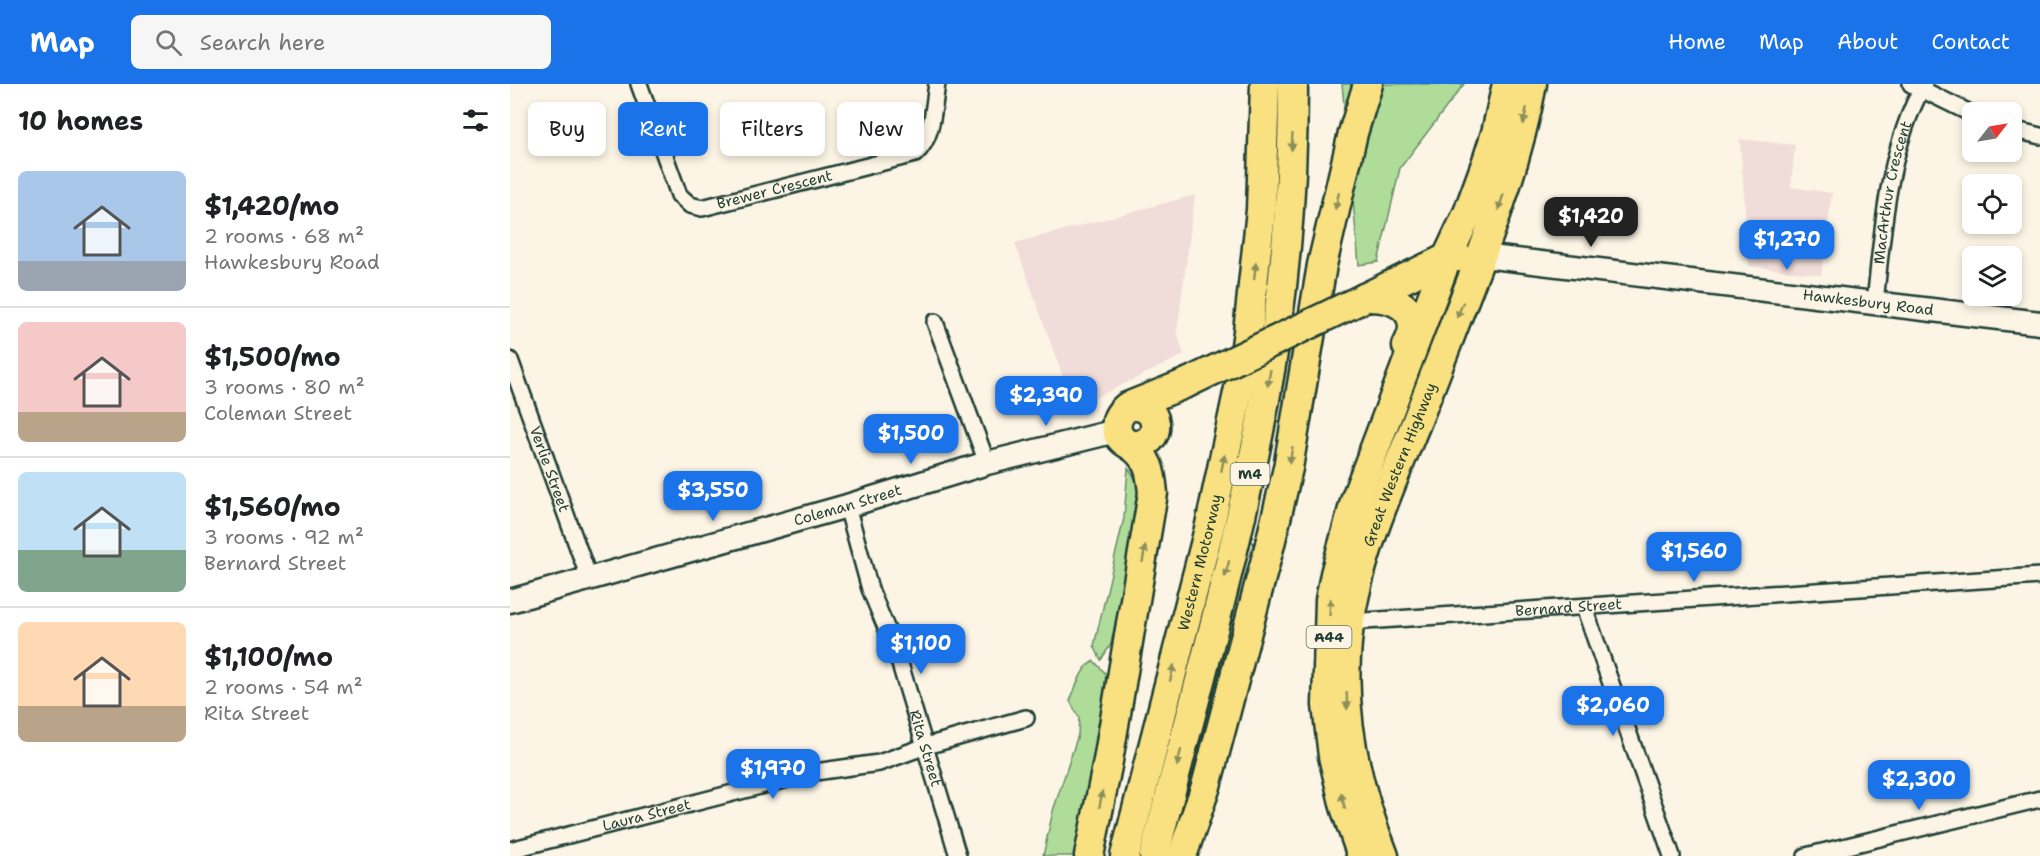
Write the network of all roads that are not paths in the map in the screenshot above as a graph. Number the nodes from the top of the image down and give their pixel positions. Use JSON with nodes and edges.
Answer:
{"nodes":[{"id":1,"x":639,"y":84,"type":"edge"},
{"id":2,"x":938,"y":84,"type":"edge"},
{"id":3,"x":1265,"y":84,"type":"edge"},
{"id":4,"x":1293,"y":84,"type":"edge"},
{"id":5,"x":1368,"y":84,"type":"edge"},
{"id":6,"x":1507,"y":84,"type":"edge"},
{"id":7,"x":1532,"y":84,"type":"edge"},
{"id":8,"x":1918,"y":86,"type":"edge"},
{"id":9,"x":1962,"y":109,"type":"edge"},
{"id":10,"x":2022,"y":132,"type":"edge"},
{"id":11,"x":2040,"y":136,"type":"edge"},
{"id":12,"x":1483,"y":256,"type":"junction"},
{"id":13,"x":1447,"y":258,"type":"junction"},
{"id":14,"x":1364,"y":298,"type":"junction"},
{"id":15,"x":1875,"y":303,"type":"junction"},
{"id":16,"x":935,"y":322,"type":"dead end"},
{"id":17,"x":2040,"y":323,"type":"edge"},
{"id":18,"x":510,"y":360,"type":"edge"},
{"id":19,"x":1187,"y":383,"type":"junction"},
{"id":20,"x":1398,"y":388,"type":"junction"},
{"id":21,"x":1124,"y":428,"type":"junction"},
{"id":22,"x":987,"y":464,"type":"junction"},
{"id":23,"x":847,"y":506,"type":"junction"},
{"id":24,"x":2040,"y":576,"type":"edge"},
{"id":25,"x":590,"y":578,"type":"junction"},
{"id":26,"x":510,"y":601,"type":"edge"},
{"id":27,"x":1584,"y":608,"type":"junction"},
{"id":28,"x":1350,"y":622,"type":"junction"},
{"id":29,"x":1026,"y":718,"type":"dead end"},
{"id":30,"x":926,"y":746,"type":"junction"},
{"id":31,"x":2040,"y":799,"type":"edge"},
{"id":32,"x":510,"y":850,"type":"edge"},
{"id":33,"x":958,"y":856,"type":"edge"},
{"id":34,"x":1089,"y":856,"type":"edge"},
{"id":35,"x":1125,"y":856,"type":"edge"},
{"id":36,"x":1154,"y":856,"type":"edge"},
{"id":37,"x":1182,"y":856,"type":"edge"},
{"id":38,"x":1362,"y":856,"type":"edge"},
{"id":39,"x":1384,"y":856,"type":"edge"},
{"id":40,"x":1672,"y":856,"type":"edge"},
{"id":41,"x":1806,"y":856,"type":"edge"}],
"edges":[{"from":1,"to":2,"type":"street","name":"Brewer Crescent"},
{"from":35,"to":3,"type":"highway","name":"Western Motorway","number":"M4","one_way":true},
{"from":4,"to":36,"type":"highway","name":"Western Motorway","number":"M4","one_way":true},
{"from":5,"to":37,"type":"highway","number":"M4","one_way":true},
{"from":6,"to":13,"type":"highway","name":"Great Western Highway","number":"A44"},
{"from":7,"to":12,"type":"highway","name":"Great Western Highway","number":"A44","one_way":true},
{"from":8,"to":9,"type":"street"},
{"from":8,"to":15,"type":"street","name":"MacArthur Crescent"},
{"from":10,"to":11,"type":"street"},
{"from":12,"to":13,"type":"highway","name":"Coleman Street"},
{"from":12,"to":15,"type":"street","name":"Hawkesbury Road"},
{"from":12,"to":28,"type":"highway","name":"Great Western Highway","number":"A44","one_way":true},
{"from":13,"to":14,"type":"highway","name":"Coleman Street"},
{"from":13,"to":20,"type":"highway","name":"Great Western Highway","number":"A44"},
{"from":14,"to":19,"type":"highway","name":"Coleman Street","bridge":true},
{"from":14,"to":20,"type":"highway"},
{"from":15,"to":17,"type":"street","name":"Hawkesbury Road"},
{"from":16,"to":22,"type":"street"},
{"from":18,"to":25,"type":"street","name":"Verlie Street"},
{"from":19,"to":21,"type":"highway","name":"Coleman Street"},
{"from":19,"to":21,"type":"highway","name":"Coleman Street"},
{"from":38,"to":20,"type":"highway","name":"Great Western Highway","number":"A44","one_way":true},
{"from":21,"to":22,"type":"street","name":"Coleman Street"},
{"from":34,"to":21,"type":"highway","one_way":true},
{"from":22,"to":23,"type":"street","name":"Coleman Street"},
{"from":23,"to":25,"type":"street","name":"Coleman Street"},
{"from":23,"to":30,"type":"street","name":"Rita Street"},
{"from":24,"to":27,"type":"street","name":"Bernard Street"},
{"from":25,"to":26,"type":"street","name":"Coleman Street"},
{"from":27,"to":28,"type":"street","name":"Bernard Street"},
{"from":27,"to":40,"type":"street"},
{"from":28,"to":39,"type":"highway","name":"Great Western Highway","number":"A44","one_way":true},
{"from":29,"to":30,"type":"street","name":"Laura Street"},
{"from":30,"to":32,"type":"street","name":"Laura Street"},
{"from":30,"to":33,"type":"street","name":"Rita Street"},
{"from":31,"to":41,"type":"street"}]}
